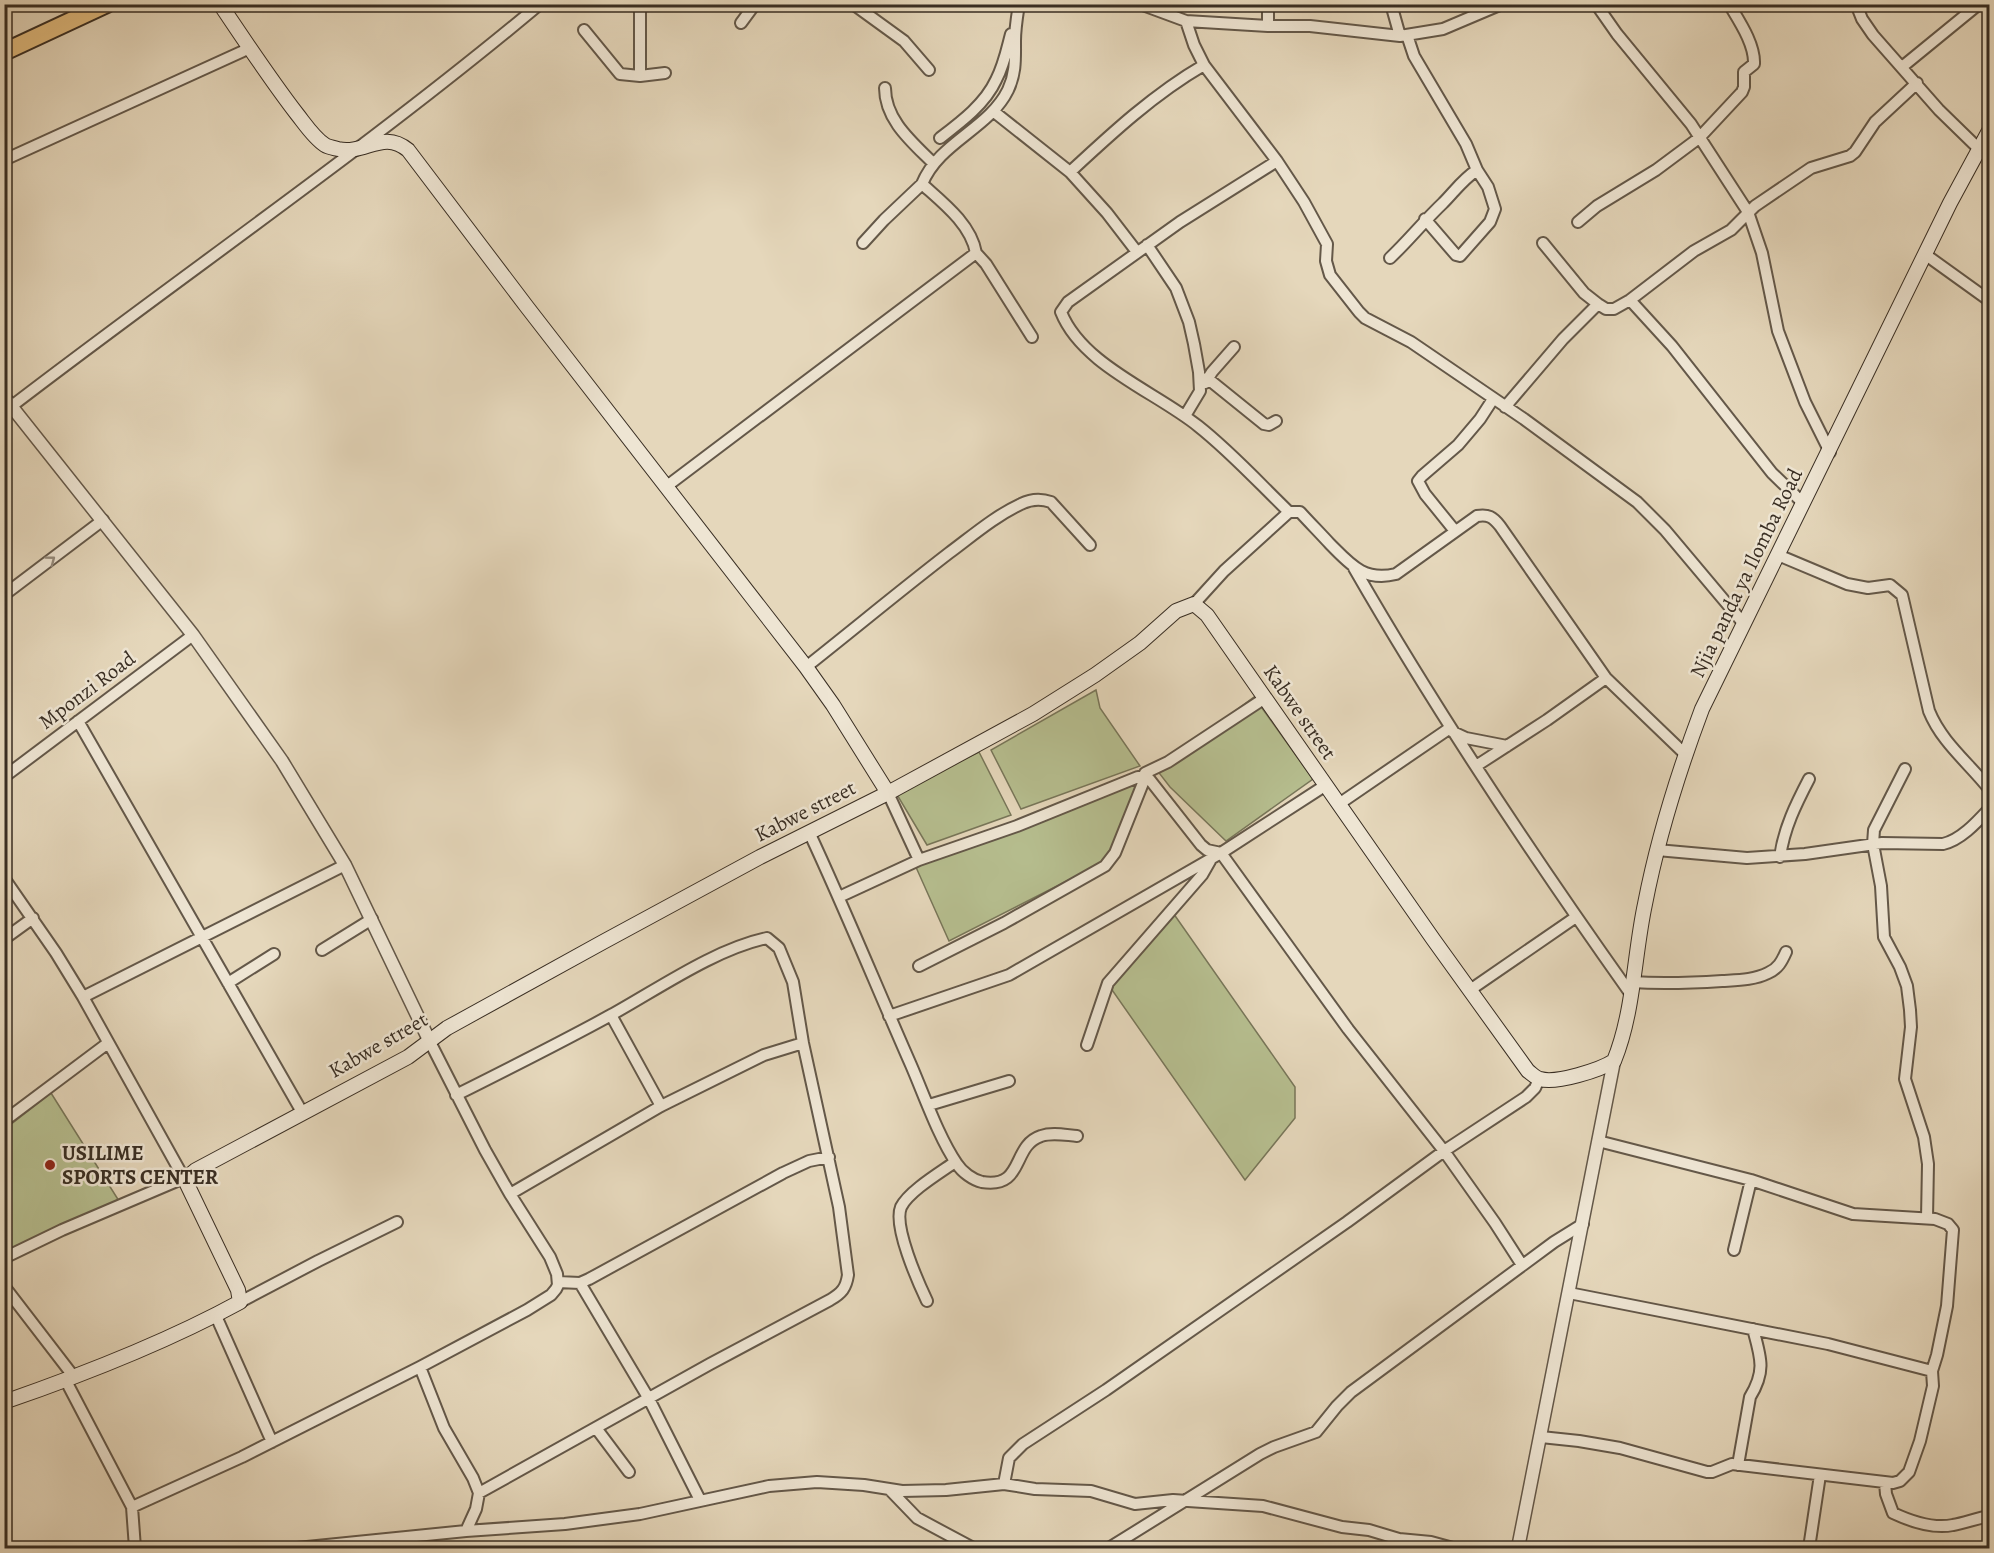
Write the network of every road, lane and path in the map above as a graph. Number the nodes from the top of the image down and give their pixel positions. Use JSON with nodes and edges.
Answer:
{"nodes":[{"id":1,"x":220,"y":4,"type":"edge"},
{"id":2,"x":540,"y":4,"type":"edge"},
{"id":3,"x":640,"y":4,"type":"edge"},
{"id":4,"x":755,"y":4,"type":"edge"},
{"id":5,"x":853,"y":4,"type":"edge"},
{"id":6,"x":1019,"y":4,"type":"edge"},
{"id":7,"x":1140,"y":4,"type":"edge"},
{"id":8,"x":1268,"y":4,"type":"edge"},
{"id":9,"x":1391,"y":4,"type":"edge"},
{"id":10,"x":1502,"y":4,"type":"edge"},
{"id":11,"x":1596,"y":4,"type":"edge"},
{"id":12,"x":1730,"y":4,"type":"edge"},
{"id":13,"x":1856,"y":4,"type":"edge"},
{"id":14,"x":1979,"y":4,"type":"edge"},
{"id":15,"x":104,"y":5,"type":"edge"},
{"id":16,"x":1186,"y":21,"type":"junction"},
{"id":17,"x":741,"y":22,"type":"dead end"},
{"id":18,"x":1016,"y":22,"type":"junction"},
{"id":19,"x":1268,"y":26,"type":"junction"},
{"id":20,"x":584,"y":30,"type":"dead end"},
{"id":21,"x":1403,"y":35,"type":"junction"},
{"id":22,"x":250,"y":48,"type":"junction"},
{"id":23,"x":4,"y":52,"type":"edge"},
{"id":24,"x":1204,"y":65,"type":"junction"},
{"id":25,"x":1902,"y":67,"type":"junction"},
{"id":26,"x":929,"y":70,"type":"dead end"},
{"id":27,"x":665,"y":74,"type":"dead end"},
{"id":28,"x":640,"y":76,"type":"junction"},
{"id":29,"x":1917,"y":83,"type":"junction"},
{"id":30,"x":885,"y":88,"type":"dead end"},
{"id":31,"x":993,"y":111,"type":"junction"},
{"id":32,"x":1989,"y":129,"type":"edge"},
{"id":33,"x":940,"y":138,"type":"dead end"},
{"id":34,"x":1699,"y":138,"type":"junction"},
{"id":35,"x":1978,"y":147,"type":"junction"},
{"id":36,"x":356,"y":150,"type":"junction"},
{"id":37,"x":4,"y":160,"type":"edge"},
{"id":38,"x":1277,"y":161,"type":"junction"},
{"id":39,"x":933,"y":163,"type":"junction"},
{"id":40,"x":1477,"y":170,"type":"junction"},
{"id":41,"x":1070,"y":172,"type":"junction"},
{"id":42,"x":922,"y":184,"type":"junction"},
{"id":43,"x":1748,"y":212,"type":"junction"},
{"id":44,"x":1425,"y":219,"type":"junction"},
{"id":45,"x":1578,"y":222,"type":"dead end"},
{"id":46,"x":863,"y":243,"type":"dead end"},
{"id":47,"x":1543,"y":243,"type":"dead end"},
{"id":48,"x":1147,"y":245,"type":"junction"},
{"id":49,"x":1137,"y":252,"type":"junction"},
{"id":50,"x":976,"y":253,"type":"junction"},
{"id":51,"x":1926,"y":255,"type":"junction"},
{"id":52,"x":1390,"y":258,"type":"dead end"},
{"id":53,"x":1630,"y":300,"type":"junction"},
{"id":54,"x":1989,"y":301,"type":"edge"},
{"id":55,"x":1598,"y":304,"type":"junction"},
{"id":56,"x":1032,"y":337,"type":"dead end"},
{"id":57,"x":1234,"y":347,"type":"dead end"},
{"id":58,"x":1207,"y":378,"type":"junction"},
{"id":59,"x":1200,"y":391,"type":"junction"},
{"id":60,"x":1493,"y":399,"type":"junction"},
{"id":61,"x":7,"y":405,"type":"edge"},
{"id":62,"x":1505,"y":407,"type":"junction"},
{"id":63,"x":1185,"y":416,"type":"junction"},
{"id":64,"x":1276,"y":421,"type":"dead end"},
{"id":65,"x":1830,"y":452,"type":"junction"},
{"id":66,"x":667,"y":486,"type":"junction"},
{"id":67,"x":1803,"y":503,"type":"junction"},
{"id":68,"x":1289,"y":512,"type":"junction"},
{"id":69,"x":103,"y":520,"type":"junction"},
{"id":70,"x":1455,"y":531,"type":"junction"},
{"id":71,"x":1090,"y":545,"type":"dead end"},
{"id":72,"x":1778,"y":555,"type":"junction"},
{"id":73,"x":1353,"y":567,"type":"junction"},
{"id":74,"x":4,"y":595,"type":"edge"},
{"id":75,"x":1194,"y":604,"type":"junction"},
{"id":76,"x":1744,"y":624,"type":"junction"},
{"id":77,"x":194,"y":635,"type":"junction"},
{"id":78,"x":806,"y":667,"type":"junction"},
{"id":79,"x":1606,"y":678,"type":"junction"},
{"id":80,"x":1265,"y":698,"type":"junction"},
{"id":81,"x":78,"y":722,"type":"junction"},
{"id":82,"x":1451,"y":730,"type":"junction"},
{"id":83,"x":1507,"y":746,"type":"junction"},
{"id":84,"x":1685,"y":754,"type":"junction"},
{"id":85,"x":1476,"y":766,"type":"junction"},
{"id":86,"x":1905,"y":769,"type":"dead end"},
{"id":87,"x":1146,"y":775,"type":"junction"},
{"id":88,"x":4,"y":777,"type":"edge"},
{"id":89,"x":1809,"y":779,"type":"dead end"},
{"id":90,"x":1326,"y":785,"type":"junction"},
{"id":91,"x":1989,"y":790,"type":"edge"},
{"id":92,"x":888,"y":793,"type":"junction"},
{"id":93,"x":1339,"y":804,"type":"junction"},
{"id":94,"x":1989,"y":808,"type":"edge"},
{"id":95,"x":809,"y":832,"type":"junction"},
{"id":96,"x":1873,"y":844,"type":"junction"},
{"id":97,"x":1657,"y":850,"type":"junction"},
{"id":98,"x":1221,"y":853,"type":"junction"},
{"id":99,"x":1780,"y":857,"type":"junction"},
{"id":100,"x":919,"y":860,"type":"junction"},
{"id":101,"x":1210,"y":861,"type":"junction"},
{"id":102,"x":345,"y":865,"type":"junction"},
{"id":103,"x":4,"y":878,"type":"edge"},
{"id":104,"x":838,"y":897,"type":"junction"},
{"id":105,"x":1576,"y":917,"type":"junction"},
{"id":106,"x":33,"y":918,"type":"junction"},
{"id":107,"x":372,"y":919,"type":"junction"},
{"id":108,"x":202,"y":937,"type":"junction"},
{"id":109,"x":4,"y":939,"type":"edge"},
{"id":110,"x":322,"y":950,"type":"dead end"},
{"id":111,"x":1785,"y":952,"type":"dead end"},
{"id":112,"x":274,"y":954,"type":"dead end"},
{"id":113,"x":919,"y":966,"type":"dead end"},
{"id":114,"x":228,"y":983,"type":"junction"},
{"id":115,"x":1631,"y":988,"type":"junction"},
{"id":116,"x":1470,"y":990,"type":"junction"},
{"id":117,"x":83,"y":998,"type":"junction"},
{"id":118,"x":611,"y":1015,"type":"junction"},
{"id":119,"x":889,"y":1016,"type":"junction"},
{"id":120,"x":430,"y":1042,"type":"junction"},
{"id":121,"x":108,"y":1043,"type":"junction"},
{"id":122,"x":803,"y":1043,"type":"junction"},
{"id":123,"x":1087,"y":1045,"type":"dead end"},
{"id":124,"x":1614,"y":1061,"type":"junction"},
{"id":125,"x":1539,"y":1079,"type":"junction"},
{"id":126,"x":1009,"y":1081,"type":"dead end"},
{"id":127,"x":456,"y":1095,"type":"junction"},
{"id":128,"x":929,"y":1105,"type":"junction"},
{"id":129,"x":661,"y":1106,"type":"junction"},
{"id":130,"x":302,"y":1112,"type":"junction"},
{"id":131,"x":4,"y":1121,"type":"edge"},
{"id":132,"x":1077,"y":1136,"type":"dead end"},
{"id":133,"x":1598,"y":1141,"type":"junction"},
{"id":134,"x":1444,"y":1151,"type":"junction"},
{"id":135,"x":829,"y":1157,"type":"junction"},
{"id":136,"x":955,"y":1162,"type":"junction"},
{"id":137,"x":185,"y":1180,"type":"junction"},
{"id":138,"x":1751,"y":1180,"type":"junction"},
{"id":139,"x":510,"y":1194,"type":"junction"},
{"id":140,"x":1927,"y":1218,"type":"junction"},
{"id":141,"x":397,"y":1222,"type":"dead end"},
{"id":142,"x":1583,"y":1224,"type":"junction"},
{"id":143,"x":1734,"y":1250,"type":"dead end"},
{"id":144,"x":4,"y":1258,"type":"edge"},
{"id":145,"x":1522,"y":1265,"type":"junction"},
{"id":146,"x":558,"y":1282,"type":"junction"},
{"id":147,"x":580,"y":1283,"type":"junction"},
{"id":148,"x":4,"y":1286,"type":"edge"},
{"id":149,"x":1569,"y":1293,"type":"junction"},
{"id":150,"x":927,"y":1300,"type":"dead end"},
{"id":151,"x":240,"y":1302,"type":"junction"},
{"id":152,"x":216,"y":1316,"type":"junction"},
{"id":153,"x":1753,"y":1329,"type":"junction"},
{"id":154,"x":420,"y":1367,"type":"junction"},
{"id":155,"x":1932,"y":1371,"type":"junction"},
{"id":156,"x":70,"y":1379,"type":"junction"},
{"id":157,"x":649,"y":1399,"type":"junction"},
{"id":158,"x":4,"y":1402,"type":"edge"},
{"id":159,"x":596,"y":1428,"type":"junction"},
{"id":160,"x":1541,"y":1437,"type":"junction"},
{"id":161,"x":272,"y":1442,"type":"junction"},
{"id":162,"x":1738,"y":1465,"type":"junction"},
{"id":163,"x":629,"y":1472,"type":"dead end"},
{"id":164,"x":1820,"y":1475,"type":"junction"},
{"id":165,"x":1885,"y":1483,"type":"junction"},
{"id":166,"x":1004,"y":1484,"type":"junction"},
{"id":167,"x":890,"y":1490,"type":"junction"},
{"id":168,"x":479,"y":1493,"type":"junction"},
{"id":169,"x":700,"y":1500,"type":"junction"},
{"id":170,"x":1187,"y":1501,"type":"junction"},
{"id":171,"x":132,"y":1507,"type":"junction"},
{"id":172,"x":1989,"y":1516,"type":"edge"},
{"id":173,"x":466,"y":1531,"type":"junction"},
{"id":174,"x":135,"y":1548,"type":"edge"},
{"id":175,"x":297,"y":1548,"type":"edge"},
{"id":176,"x":973,"y":1548,"type":"edge"},
{"id":177,"x":1109,"y":1548,"type":"edge"},
{"id":178,"x":1453,"y":1548,"type":"edge"},
{"id":179,"x":1518,"y":1548,"type":"edge"},
{"id":180,"x":1809,"y":1548,"type":"edge"}],
"edges":[{"from":1,"to":22,"type":"main road"},
{"from":2,"to":36,"type":"street"},
{"from":3,"to":28,"type":"street"},
{"from":4,"to":17,"type":"street"},
{"from":5,"to":26,"type":"street"},
{"from":6,"to":18,"type":"street"},
{"from":7,"to":16,"type":"street"},
{"from":8,"to":19,"type":"street"},
{"from":9,"to":21,"type":"street"},
{"from":10,"to":21,"type":"street"},
{"from":11,"to":34,"type":"street"},
{"from":12,"to":34,"type":"street"},
{"from":13,"to":25,"type":"street"},
{"from":14,"to":25,"type":"street"},
{"from":15,"to":23,"type":"highway"},
{"from":16,"to":19,"type":"street"},
{"from":16,"to":24,"type":"street"},
{"from":18,"to":31,"type":"street"},
{"from":18,"to":33,"type":"street"},
{"from":19,"to":21,"type":"street"},
{"from":20,"to":28,"type":"street"},
{"from":21,"to":40,"type":"street"},
{"from":22,"to":36,"type":"main road"},
{"from":22,"to":37,"type":"street"},
{"from":24,"to":38,"type":"street"},
{"from":24,"to":41,"type":"street"},
{"from":25,"to":29,"type":"street"},
{"from":27,"to":28,"type":"street"},
{"from":29,"to":35,"type":"street"},
{"from":29,"to":43,"type":"street"},
{"from":30,"to":39,"type":"street"},
{"from":31,"to":39,"type":"street"},
{"from":31,"to":41,"type":"street"},
{"from":32,"to":35,"type":"main road","name":"Njia panda ya Ilomba Road"},
{"from":34,"to":43,"type":"street"},
{"from":34,"to":45,"type":"street"},
{"from":35,"to":51,"type":"main road","name":"Njia panda ya Ilomba Road"},
{"from":36,"to":61,"type":"street"},
{"from":36,"to":66,"type":"main road"},
{"from":38,"to":48,"type":"street"},
{"from":38,"to":60,"type":"street"},
{"from":39,"to":42,"type":"street"},
{"from":40,"to":44,"type":"street"},
{"from":40,"to":44,"type":"street"},
{"from":41,"to":49,"type":"street"},
{"from":42,"to":46,"type":"street"},
{"from":42,"to":50,"type":"street"},
{"from":43,"to":53,"type":"street"},
{"from":43,"to":65,"type":"street"},
{"from":44,"to":52,"type":"street"},
{"from":47,"to":55,"type":"street"},
{"from":48,"to":49,"type":"street"},
{"from":48,"to":59,"type":"street"},
{"from":49,"to":63,"type":"street"},
{"from":50,"to":56,"type":"street"},
{"from":50,"to":66,"type":"street"},
{"from":51,"to":54,"type":"street"},
{"from":51,"to":65,"type":"main road","name":"Njia panda ya Ilomba Road"},
{"from":53,"to":55,"type":"street"},
{"from":53,"to":67,"type":"street"},
{"from":55,"to":62,"type":"street"},
{"from":57,"to":58,"type":"street"},
{"from":58,"to":59,"type":"street"},
{"from":58,"to":64,"type":"street"},
{"from":59,"to":63,"type":"street"},
{"from":60,"to":62,"type":"street"},
{"from":60,"to":70,"type":"street"},
{"from":61,"to":69,"type":"street"},
{"from":62,"to":76,"type":"street"},
{"from":63,"to":68,"type":"street"},
{"from":65,"to":67,"type":"main road","name":"Njia panda ya Ilomba Road"},
{"from":66,"to":78,"type":"main road"},
{"from":67,"to":72,"type":"main road","name":"Njia panda ya Ilomba Road"},
{"from":68,"to":73,"type":"street"},
{"from":68,"to":75,"type":"street"},
{"from":74,"to":69,"type":"street","one_way":true},
{"from":69,"to":77,"type":"street"},
{"from":70,"to":73,"type":"street"},
{"from":70,"to":79,"type":"street"},
{"from":71,"to":78,"type":"street"},
{"from":72,"to":76,"type":"main road","name":"Njia panda ya Ilomba Road"},
{"from":72,"to":91,"type":"street"},
{"from":73,"to":82,"type":"street"},
{"from":75,"to":80,"type":"main road","name":"Kabwe street"},
{"from":75,"to":92,"type":"main road","name":"Kabwe street"},
{"from":76,"to":84,"type":"main road","name":"Njia panda ya Ilomba Road"},
{"from":77,"to":81,"type":"street","name":"Mponzi Road"},
{"from":77,"to":102,"type":"street"},
{"from":78,"to":92,"type":"main road"},
{"from":79,"to":83,"type":"street"},
{"from":79,"to":84,"type":"street"},
{"from":80,"to":87,"type":"street"},
{"from":80,"to":90,"type":"main road","name":"Kabwe street"},
{"from":81,"to":88,"type":"street","name":"Mponzi Road"},
{"from":81,"to":108,"type":"street"},
{"from":82,"to":83,"type":"street"},
{"from":82,"to":85,"type":"street"},
{"from":82,"to":93,"type":"street"},
{"from":83,"to":85,"type":"street"},
{"from":84,"to":97,"type":"main road","name":"Njia panda ya Ilomba Road"},
{"from":85,"to":105,"type":"street"},
{"from":86,"to":96,"type":"street"},
{"from":87,"to":98,"type":"street"},
{"from":87,"to":100,"type":"street"},
{"from":87,"to":113,"type":"street"},
{"from":89,"to":99,"type":"street"},
{"from":90,"to":93,"type":"main road","name":"Kabwe street"},
{"from":90,"to":98,"type":"street"},
{"from":92,"to":95,"type":"main road","name":"Kabwe street"},
{"from":92,"to":100,"type":"street"},
{"from":93,"to":116,"type":"main road","name":"Kabwe street"},
{"from":94,"to":96,"type":"street"},
{"from":95,"to":104,"type":"street"},
{"from":95,"to":120,"type":"main road","name":"Kabwe street"},
{"from":96,"to":99,"type":"street"},
{"from":96,"to":140,"type":"street"},
{"from":97,"to":99,"type":"street"},
{"from":97,"to":115,"type":"main road","name":"Njia panda ya Ilomba Road"},
{"from":98,"to":101,"type":"street"},
{"from":98,"to":134,"type":"street"},
{"from":100,"to":104,"type":"street"},
{"from":101,"to":119,"type":"street"},
{"from":101,"to":123,"type":"street"},
{"from":102,"to":107,"type":"street"},
{"from":102,"to":108,"type":"street"},
{"from":103,"to":106,"type":"street"},
{"from":104,"to":119,"type":"street"},
{"from":105,"to":115,"type":"street"},
{"from":105,"to":116,"type":"street"},
{"from":106,"to":109,"type":"street"},
{"from":106,"to":117,"type":"street"},
{"from":107,"to":110,"type":"street"},
{"from":107,"to":120,"type":"street"},
{"from":108,"to":114,"type":"street"},
{"from":108,"to":117,"type":"street"},
{"from":111,"to":115,"type":"street"},
{"from":112,"to":114,"type":"street"},
{"from":114,"to":130,"type":"street"},
{"from":115,"to":124,"type":"main road","name":"Njia panda ya Ilomba Road"},
{"from":116,"to":125,"type":"main road","name":"Kabwe street"},
{"from":117,"to":121,"type":"street"},
{"from":118,"to":122,"type":"street"},
{"from":118,"to":127,"type":"street"},
{"from":118,"to":129,"type":"street"},
{"from":119,"to":128,"type":"street"},
{"from":120,"to":127,"type":"street"},
{"from":120,"to":130,"type":"main road","name":"Kabwe street"},
{"from":121,"to":131,"type":"street"},
{"from":121,"to":137,"type":"street"},
{"from":122,"to":129,"type":"street"},
{"from":122,"to":135,"type":"street"},
{"from":124,"to":125,"type":"main road"},
{"from":124,"to":133,"type":"street"},
{"from":125,"to":134,"type":"street"},
{"from":126,"to":128,"type":"street"},
{"from":127,"to":139,"type":"street"},
{"from":128,"to":136,"type":"street"},
{"from":129,"to":139,"type":"street"},
{"from":130,"to":137,"type":"main road","name":"Kabwe street"},
{"from":132,"to":136,"type":"street"},
{"from":133,"to":138,"type":"street"},
{"from":133,"to":142,"type":"street"},
{"from":134,"to":145,"type":"street"},
{"from":134,"to":166,"type":"street"},
{"from":135,"to":147,"type":"street"},
{"from":135,"to":157,"type":"street"},
{"from":136,"to":150,"type":"street"},
{"from":137,"to":144,"type":"street"},
{"from":137,"to":151,"type":"main road"},
{"from":138,"to":140,"type":"street"},
{"from":138,"to":143,"type":"street"},
{"from":139,"to":146,"type":"street"},
{"from":140,"to":155,"type":"street"},
{"from":141,"to":151,"type":"street"},
{"from":142,"to":145,"type":"street"},
{"from":142,"to":149,"type":"street"},
{"from":145,"to":170,"type":"street"},
{"from":146,"to":147,"type":"street"},
{"from":146,"to":154,"type":"street"},
{"from":147,"to":157,"type":"street"},
{"from":148,"to":156,"type":"street"},
{"from":149,"to":153,"type":"street"},
{"from":149,"to":160,"type":"street"},
{"from":151,"to":152,"type":"main road"},
{"from":152,"to":156,"type":"main road"},
{"from":152,"to":161,"type":"street"},
{"from":153,"to":155,"type":"street"},
{"from":153,"to":162,"type":"street"},
{"from":154,"to":161,"type":"street"},
{"from":154,"to":168,"type":"street"},
{"from":155,"to":165,"type":"street"},
{"from":156,"to":158,"type":"main road"},
{"from":156,"to":171,"type":"street"},
{"from":157,"to":159,"type":"street"},
{"from":157,"to":169,"type":"street"},
{"from":159,"to":163,"type":"street"},
{"from":159,"to":168,"type":"street"},
{"from":160,"to":162,"type":"street"},
{"from":160,"to":179,"type":"street"},
{"from":161,"to":171,"type":"street"},
{"from":162,"to":164,"type":"street"},
{"from":164,"to":165,"type":"street"},
{"from":164,"to":180,"type":"street"},
{"from":165,"to":172,"type":"street"},
{"from":166,"to":167,"type":"street"},
{"from":166,"to":170,"type":"street"},
{"from":167,"to":169,"type":"street"},
{"from":167,"to":176,"type":"street"},
{"from":168,"to":173,"type":"street"},
{"from":169,"to":173,"type":"street"},
{"from":170,"to":177,"type":"street"},
{"from":170,"to":178,"type":"street"},
{"from":171,"to":174,"type":"street"},
{"from":173,"to":175,"type":"street"}]}
